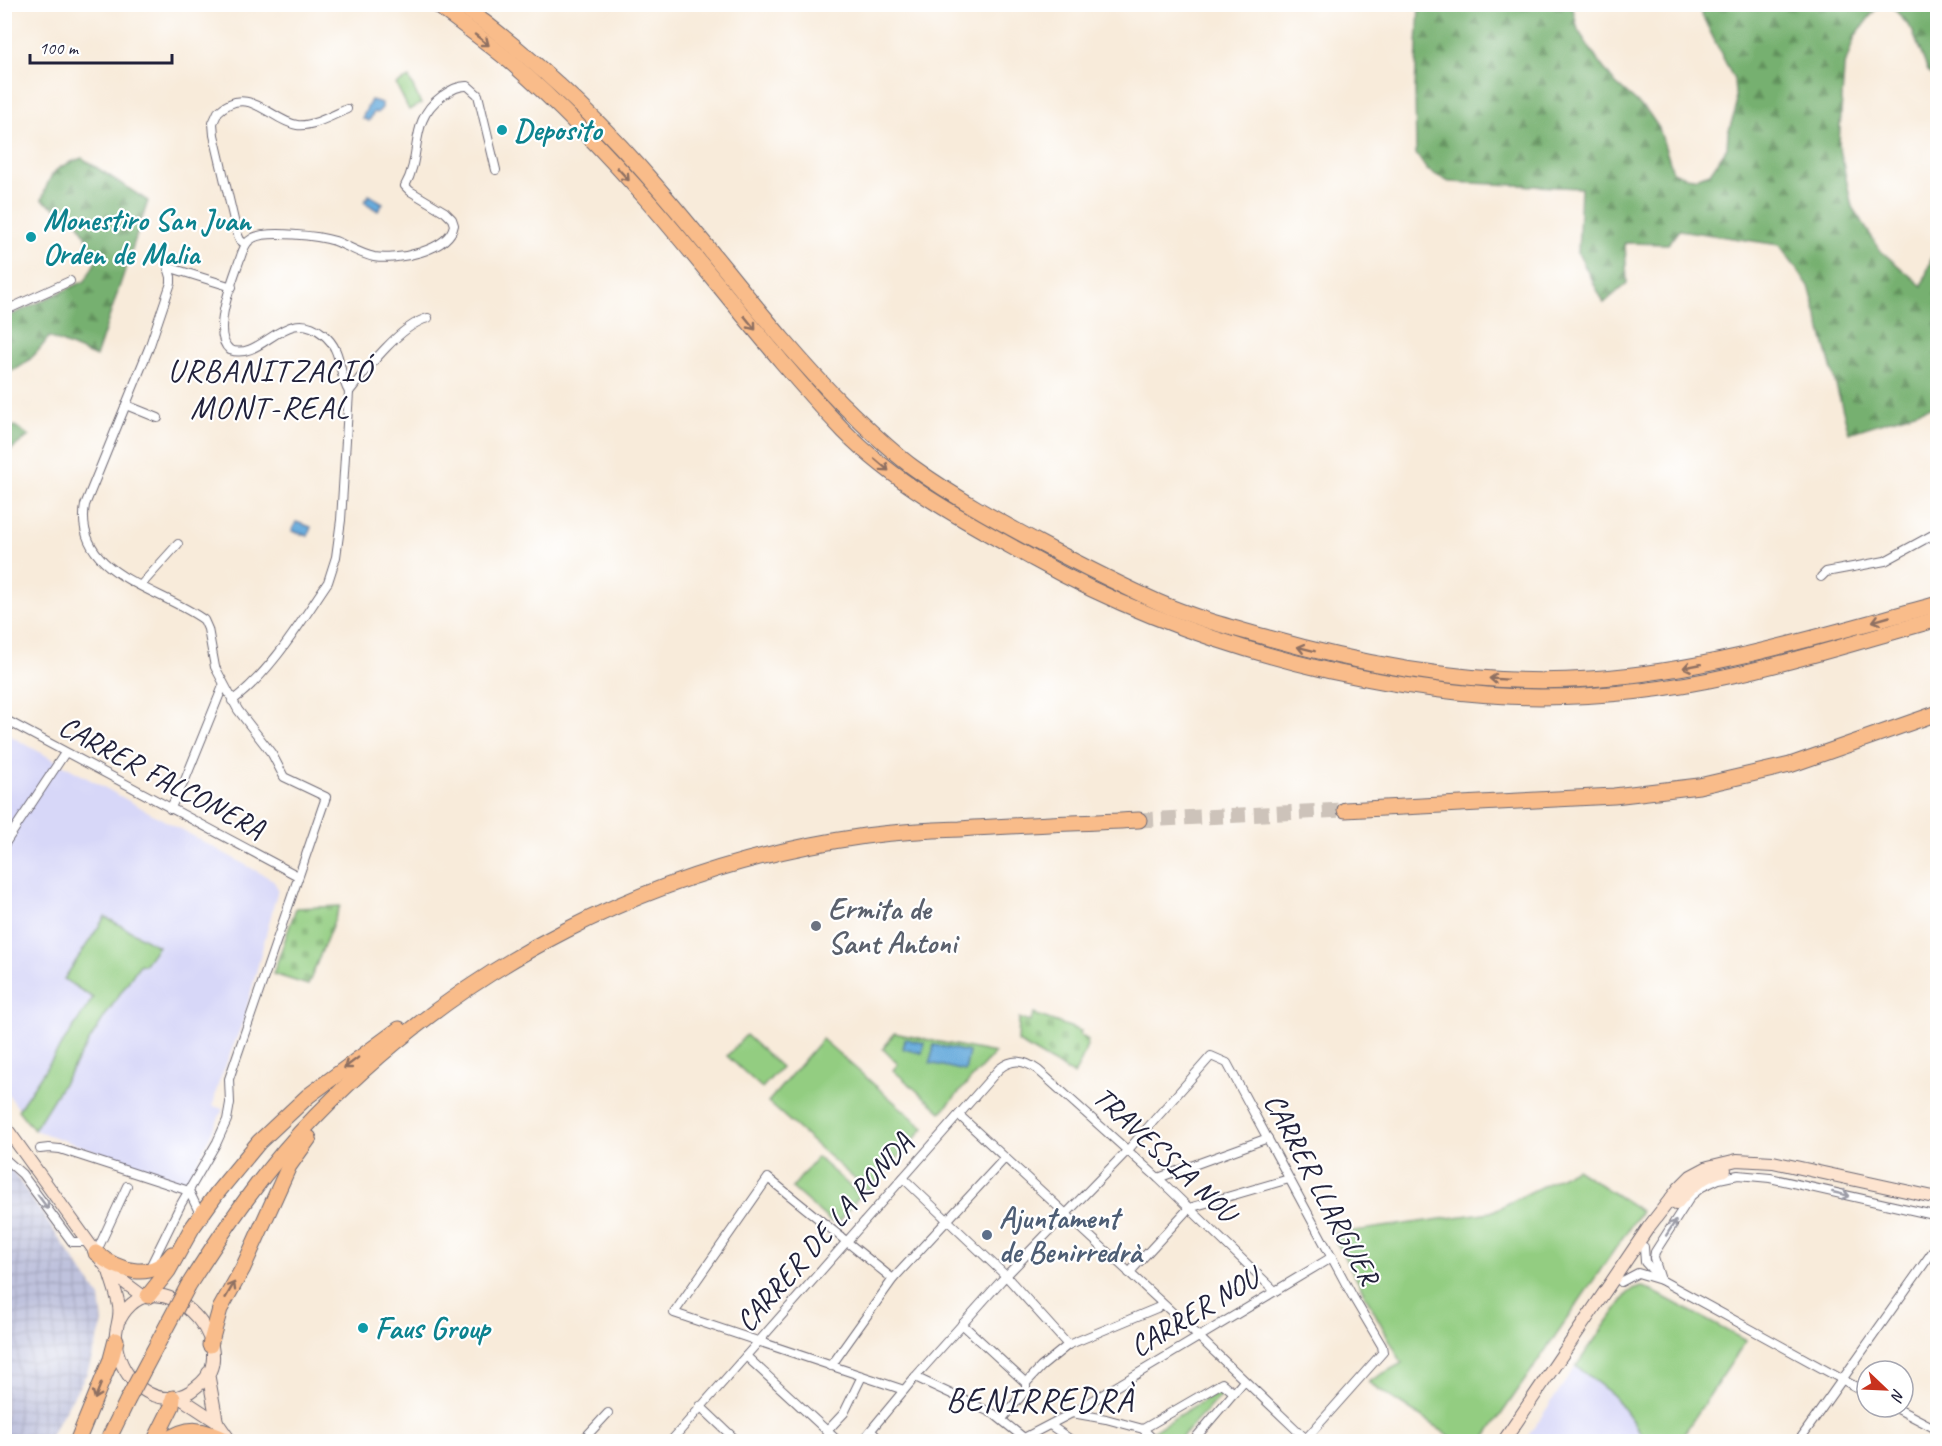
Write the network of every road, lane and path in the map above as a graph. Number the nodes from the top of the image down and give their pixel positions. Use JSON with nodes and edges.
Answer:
{"nodes":[{"id":1,"x":436,"y":4,"type":"edge"},
{"id":2,"x":460,"y":4,"type":"edge"},
{"id":3,"x":347,"y":109,"type":"dead end"},
{"id":4,"x":496,"y":170,"type":"dead end"},
{"id":5,"x":245,"y":244,"type":"junction"},
{"id":6,"x":70,"y":281,"type":"dead end"},
{"id":7,"x":232,"y":286,"type":"junction"},
{"id":8,"x":4,"y":311,"type":"edge"},
{"id":9,"x":428,"y":318,"type":"dead end"},
{"id":10,"x":349,"y":392,"type":"junction"},
{"id":11,"x":126,"y":405,"type":"junction"},
{"id":12,"x":158,"y":418,"type":"dead end"},
{"id":13,"x":1938,"y":532,"type":"edge"},
{"id":14,"x":178,"y":544,"type":"dead end"},
{"id":15,"x":1821,"y":577,"type":"dead end"},
{"id":16,"x":141,"y":585,"type":"junction"},
{"id":17,"x":1938,"y":603,"type":"edge"},
{"id":18,"x":1938,"y":619,"type":"edge"},
{"id":19,"x":223,"y":686,"type":"junction"},
{"id":20,"x":232,"y":701,"type":"junction"},
{"id":21,"x":1938,"y":707,"type":"edge"},
{"id":22,"x":1938,"y":713,"type":"edge"},
{"id":23,"x":4,"y":719,"type":"edge"},
{"id":24,"x":1918,"y":720,"type":"junction"},
{"id":25,"x":65,"y":753,"type":"junction"},
{"id":26,"x":170,"y":809,"type":"junction"},
{"id":27,"x":1346,"y":810,"type":"tunnel mouth"},
{"id":28,"x":1139,"y":820,"type":"tunnel mouth"},
{"id":29,"x":4,"y":845,"type":"edge"},
{"id":30,"x":298,"y":876,"type":"junction"},
{"id":31,"x":470,"y":987,"type":"junction"},
{"id":32,"x":451,"y":999,"type":"junction"},
{"id":33,"x":1017,"y":1061,"type":"joint"},
{"id":34,"x":959,"y":1115,"type":"junction"},
{"id":35,"x":4,"y":1125,"type":"edge"},
{"id":36,"x":1268,"y":1138,"type":"junction"},
{"id":37,"x":40,"y":1149,"type":"dead end"},
{"id":38,"x":1127,"y":1151,"type":"junction"},
{"id":39,"x":4,"y":1158,"type":"edge"},
{"id":40,"x":1005,"y":1158,"type":"junction"},
{"id":41,"x":903,"y":1178,"type":"junction"},
{"id":42,"x":1158,"y":1178,"type":"junction"},
{"id":43,"x":1290,"y":1179,"type":"junction"},
{"id":44,"x":126,"y":1185,"type":"dead end"},
{"id":45,"x":189,"y":1191,"type":"junction"},
{"id":46,"x":1938,"y":1198,"type":"edge"},
{"id":47,"x":1938,"y":1205,"type":"edge"},
{"id":48,"x":1189,"y":1208,"type":"junction"},
{"id":49,"x":1066,"y":1213,"type":"junction"},
{"id":50,"x":1938,"y":1216,"type":"edge"},
{"id":51,"x":948,"y":1219,"type":"junction"},
{"id":52,"x":197,"y":1222,"type":"junction"},
{"id":53,"x":846,"y":1242,"type":"junction"},
{"id":54,"x":1938,"y":1244,"type":"edge"},
{"id":55,"x":1644,"y":1247,"type":"junction"},
{"id":56,"x":92,"y":1248,"type":"junction"},
{"id":57,"x":1332,"y":1257,"type":"junction"},
{"id":58,"x":150,"y":1265,"type":"dead end"},
{"id":59,"x":109,"y":1271,"type":"junction"},
{"id":60,"x":1129,"y":1273,"type":"junction"},
{"id":61,"x":1006,"y":1276,"type":"junction"},
{"id":62,"x":893,"y":1279,"type":"junction"},
{"id":63,"x":1661,"y":1280,"type":"junction"},
{"id":64,"x":1622,"y":1282,"type":"junction"},
{"id":65,"x":1275,"y":1291,"type":"junction"},
{"id":66,"x":146,"y":1297,"type":"junction"},
{"id":67,"x":1162,"y":1304,"type":"junction"},
{"id":68,"x":120,"y":1319,"type":"junction"},
{"id":69,"x":962,"y":1324,"type":"junction"},
{"id":70,"x":1200,"y":1338,"type":"junction"},
{"id":71,"x":116,"y":1340,"type":"junction"},
{"id":72,"x":759,"y":1341,"type":"junction"},
{"id":73,"x":210,"y":1345,"type":"junction"},
{"id":74,"x":1068,"y":1345,"type":"junction"},
{"id":75,"x":746,"y":1356,"type":"junction"},
{"id":76,"x":831,"y":1366,"type":"junction"},
{"id":77,"x":208,"y":1373,"type":"junction"},
{"id":78,"x":862,"y":1376,"type":"junction"},
{"id":79,"x":915,"y":1377,"type":"junction"},
{"id":80,"x":1841,"y":1379,"type":"junction"},
{"id":81,"x":1244,"y":1381,"type":"junction"},
{"id":82,"x":1026,"y":1383,"type":"junction"},
{"id":83,"x":1855,"y":1387,"type":"edge"},
{"id":84,"x":904,"y":1390,"type":"junction"},
{"id":85,"x":1233,"y":1392,"type":"junction"},
{"id":86,"x":176,"y":1397,"type":"junction"},
{"id":87,"x":700,"y":1406,"type":"junction"},
{"id":88,"x":608,"y":1413,"type":"dead end"},
{"id":89,"x":1072,"y":1413,"type":"junction"},
{"id":90,"x":1915,"y":1418,"type":"edge"},
{"id":91,"x":1002,"y":1419,"type":"junction"},
{"id":92,"x":217,"y":1422,"type":"junction"},
{"id":93,"x":1050,"y":1425,"type":"junction"},
{"id":94,"x":828,"y":1430,"type":"junction"},
{"id":95,"x":1143,"y":1430,"type":"junction"},
{"id":96,"x":1938,"y":1430,"type":"edge"},
{"id":97,"x":871,"y":1431,"type":"junction"},
{"id":98,"x":1024,"y":1440,"type":"edge"},
{"id":99,"x":1305,"y":1440,"type":"edge"},
{"id":100,"x":77,"y":1442,"type":"edge"},
{"id":101,"x":107,"y":1442,"type":"edge"},
{"id":102,"x":154,"y":1442,"type":"edge"},
{"id":103,"x":164,"y":1442,"type":"edge"},
{"id":104,"x":229,"y":1442,"type":"edge"},
{"id":105,"x":581,"y":1442,"type":"edge"},
{"id":106,"x":670,"y":1442,"type":"edge"},
{"id":107,"x":738,"y":1442,"type":"edge"},
{"id":108,"x":839,"y":1442,"type":"edge"},
{"id":109,"x":861,"y":1442,"type":"edge"},
{"id":110,"x":882,"y":1442,"type":"edge"},
{"id":111,"x":1074,"y":1442,"type":"edge"},
{"id":112,"x":1156,"y":1442,"type":"edge"},
{"id":113,"x":1192,"y":1442,"type":"edge"},
{"id":114,"x":1503,"y":1442,"type":"edge"},
{"id":115,"x":1512,"y":1442,"type":"edge"},
{"id":116,"x":1798,"y":1442,"type":"edge"}],
"edges":[{"from":1,"to":18,"type":"highway","one_way":true},
{"from":17,"to":2,"type":"highway","one_way":true},
{"from":3,"to":5,"type":"street"},
{"from":4,"to":5,"type":"street"},
{"from":5,"to":7,"type":"street"},
{"from":6,"to":8,"type":"street"},
{"from":7,"to":10,"type":"street"},
{"from":7,"to":11,"type":"street"},
{"from":9,"to":10,"type":"street"},
{"from":10,"to":20,"type":"street"},
{"from":11,"to":12,"type":"street"},
{"from":11,"to":16,"type":"street"},
{"from":13,"to":15,"type":"street"},
{"from":14,"to":16,"type":"street"},
{"from":16,"to":19,"type":"street"},
{"from":19,"to":20,"type":"street"},
{"from":19,"to":26,"type":"street"},
{"from":20,"to":30,"type":"street"},
{"from":21,"to":24,"type":"highway"},
{"from":22,"to":24,"type":"highway"},
{"from":23,"to":25,"type":"street","name":"CARRER FALCONERA"},
{"from":24,"to":27,"type":"highway"},
{"from":25,"to":26,"type":"street","name":"CARRER FALCONERA"},
{"from":25,"to":29,"type":"street"},
{"from":26,"to":30,"type":"street","name":"CARRER FALCONERA"},
{"from":28,"to":31,"type":"highway"},
{"from":30,"to":45,"type":"street"},
{"from":31,"to":32,"type":"highway"},
{"from":31,"to":52,"type":"highway","one_way":true},
{"from":73,"to":32,"type":"highway","one_way":true},
{"from":32,"to":101,"type":"highway","bridge":true},
{"from":33,"to":34,"type":"street","name":"CARRER DE LA RONDA"},
{"from":33,"to":38,"type":"street","name":"TRAVESSIA NOU"},
{"from":34,"to":40,"type":"street"},
{"from":34,"to":41,"type":"street","name":"CARRER DE LA RONDA"},
{"from":35,"to":56,"type":"street"},
{"from":36,"to":38,"type":"street","name":"CARRER LLARGUER"},
{"from":36,"to":42,"type":"street"},
{"from":36,"to":43,"type":"street","name":"CARRER LLARGUER"},
{"from":37,"to":45,"type":"street"},
{"from":38,"to":42,"type":"street","name":"TRAVESSIA NOU"},
{"from":38,"to":49,"type":"street"},
{"from":39,"to":56,"type":"street","one_way":true},
{"from":40,"to":49,"type":"street"},
{"from":40,"to":51,"type":"street"},
{"from":41,"to":51,"type":"street"},
{"from":41,"to":53,"type":"street","name":"CARRER DE LA RONDA"},
{"from":42,"to":48,"type":"street","name":"TRAVESSIA NOU"},
{"from":43,"to":48,"type":"street"},
{"from":43,"to":57,"type":"street","name":"CARRER LLARGUER"},
{"from":44,"to":56,"type":"street"},
{"from":45,"to":52,"type":"street"},
{"from":45,"to":58,"type":"street"},
{"from":46,"to":114,"type":"street"},
{"from":47,"to":55,"type":"street"},
{"from":48,"to":60,"type":"street"},
{"from":48,"to":65,"type":"street","name":"TRAVESSIA NOU"},
{"from":49,"to":60,"type":"street"},
{"from":49,"to":61,"type":"street"},
{"from":63,"to":50,"type":"street","one_way":true},
{"from":51,"to":61,"type":"street"},
{"from":51,"to":62,"type":"street"},
{"from":52,"to":56,"type":"highway"},
{"from":52,"to":66,"type":"highway"},
{"from":53,"to":62,"type":"street"},
{"from":53,"to":72,"type":"street","name":"CARRER DE LA RONDA"},
{"from":53,"to":72,"type":"street"},
{"from":54,"to":80,"type":"street"},
{"from":55,"to":63,"type":"street"},
{"from":55,"to":64,"type":"street"},
{"from":56,"to":59,"type":"street"},
{"from":57,"to":65,"type":"street","name":"CARRER NOU"},
{"from":57,"to":99,"type":"street","name":"CARRER LLARGUER"},
{"from":59,"to":66,"type":"street"},
{"from":59,"to":68,"type":"street"},
{"from":60,"to":67,"type":"street"},
{"from":61,"to":69,"type":"street"},
{"from":61,"to":74,"type":"street"},
{"from":62,"to":76,"type":"street"},
{"from":63,"to":64,"type":"street"},
{"from":63,"to":80,"type":"street"},
{"from":64,"to":115,"type":"street"},
{"from":65,"to":70,"type":"street","name":"CARRER NOU"},
{"from":66,"to":68,"type":"street"},
{"from":66,"to":73,"type":"street"},
{"from":67,"to":70,"type":"street"},
{"from":67,"to":74,"type":"street"},
{"from":68,"to":71,"type":"street"},
{"from":69,"to":79,"type":"street"},
{"from":69,"to":82,"type":"street"},
{"from":70,"to":81,"type":"street"},
{"from":70,"to":89,"type":"street","name":"CARRER NOU"},
{"from":71,"to":86,"type":"street"},
{"from":71,"to":100,"type":"highway","one_way":true},
{"from":72,"to":75,"type":"street","name":"CARRER DE LA RONDA"},
{"from":72,"to":76,"type":"street"},
{"from":73,"to":77,"type":"street"},
{"from":74,"to":82,"type":"street"},
{"from":75,"to":87,"type":"street","name":"CARRER DE LA RONDA"},
{"from":75,"to":94,"type":"street"},
{"from":76,"to":78,"type":"street"},
{"from":77,"to":86,"type":"street"},
{"from":77,"to":92,"type":"street"},
{"from":78,"to":84,"type":"street"},
{"from":78,"to":94,"type":"street"},
{"from":79,"to":84,"type":"street"},
{"from":79,"to":91,"type":"street"},
{"from":80,"to":83,"type":"street"},
{"from":80,"to":116,"type":"street"},
{"from":81,"to":85,"type":"street"},
{"from":81,"to":99,"type":"street"},
{"from":82,"to":91,"type":"street"},
{"from":84,"to":97,"type":"street"},
{"from":85,"to":95,"type":"street"},
{"from":85,"to":113,"type":"street"},
{"from":86,"to":92,"type":"street"},
{"from":86,"to":102,"type":"highway"},
{"from":87,"to":106,"type":"street","name":"CARRER DE LA RONDA"},
{"from":87,"to":107,"type":"street"},
{"from":88,"to":105,"type":"street"},
{"from":89,"to":93,"type":"street","name":"CARRER NOU"},
{"from":89,"to":95,"type":"street"},
{"from":90,"to":96,"type":"street"},
{"from":91,"to":98,"type":"street"},
{"from":92,"to":104,"type":"street"},
{"from":93,"to":98,"type":"street","name":"CARRER NOU"},
{"from":93,"to":111,"type":"street"},
{"from":94,"to":108,"type":"street"},
{"from":95,"to":112,"type":"street"},
{"from":97,"to":109,"type":"street"},
{"from":97,"to":110,"type":"street"},
{"from":103,"to":104,"type":"highway"}]}
